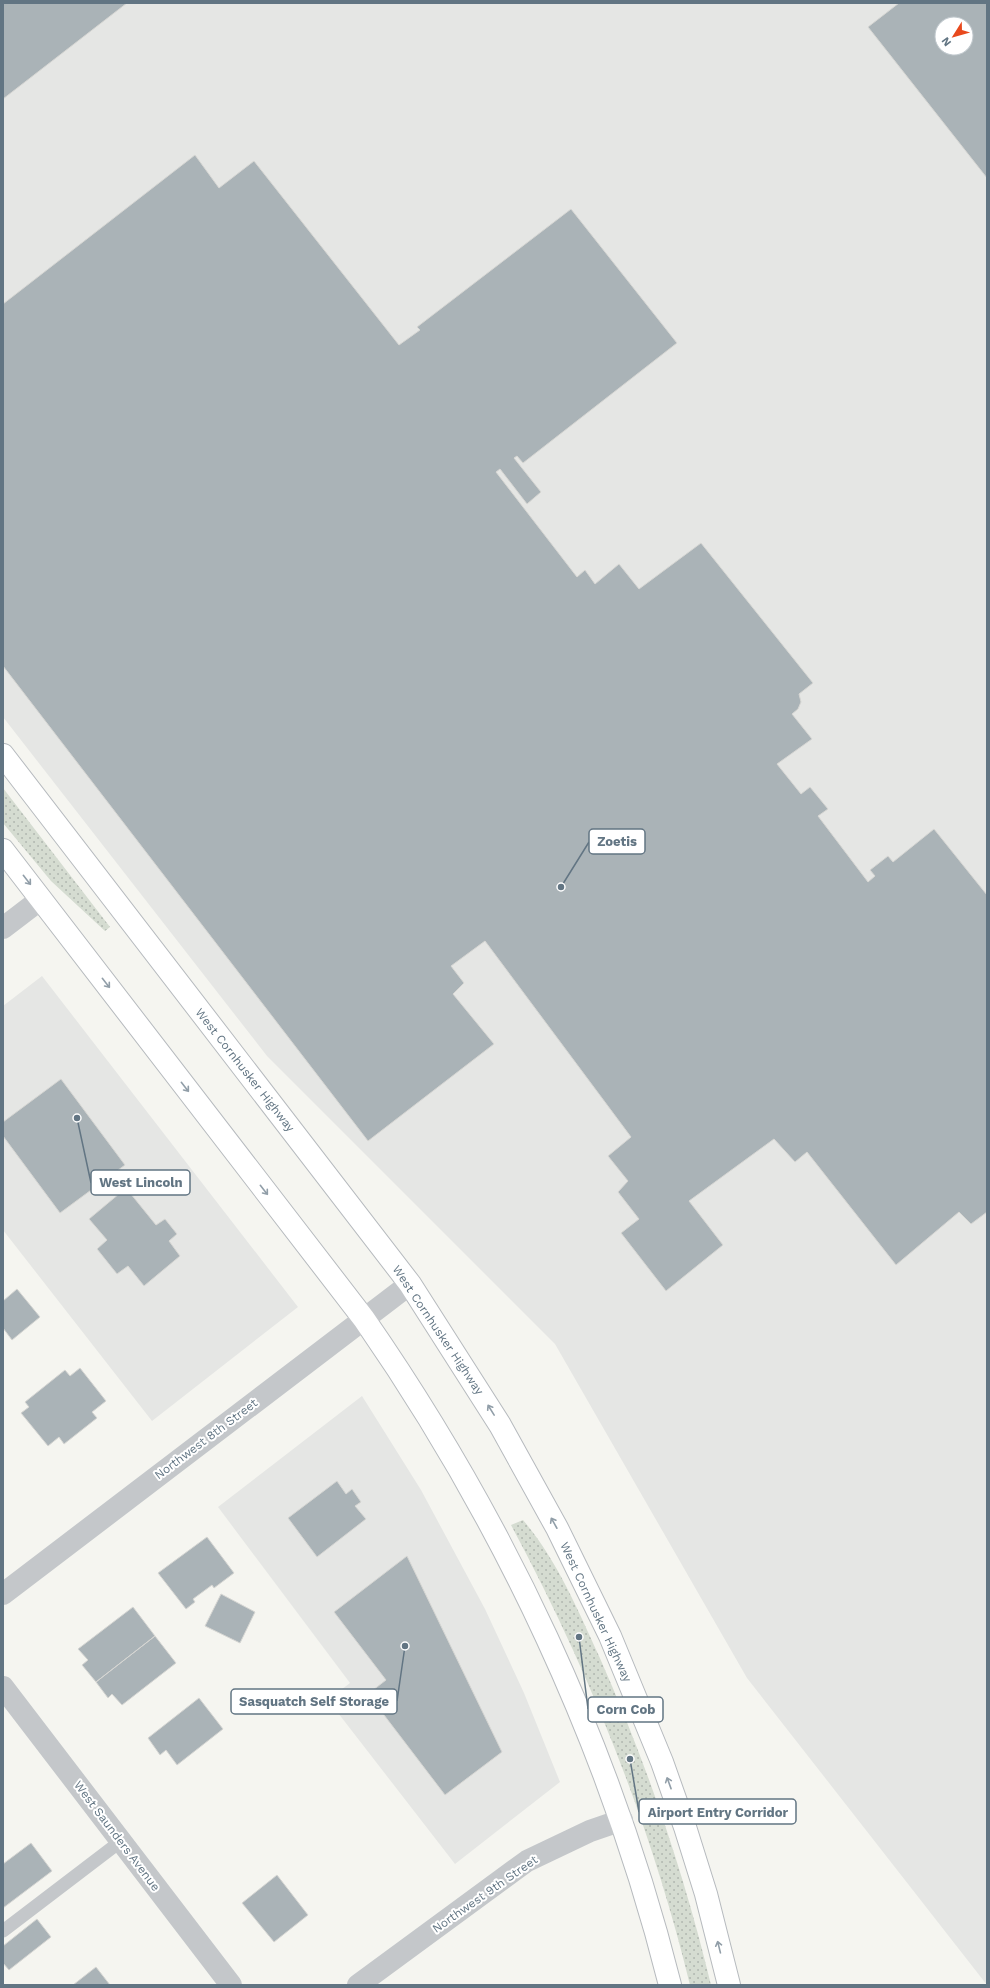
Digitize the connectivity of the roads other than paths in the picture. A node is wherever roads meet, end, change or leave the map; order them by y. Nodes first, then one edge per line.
1 (3, 755) edge
2 (3, 850) edge
3 (41, 899) junction
4 (3, 928) edge
5 (410, 1284) junction
6 (364, 1319) junction
7 (3, 1594) edge
8 (3, 1687) edge
9 (622, 1820) junction
10 (121, 1841) junction
11 (3, 1932) edge
12 (231, 1985) edge
13 (358, 1985) edge
14 (670, 1985) edge
15 (729, 1985) edge

1 - 5 main road, West Cornhusker Highway
2 -> 3 main road
3 - 4 street
3 -> 6 main road
5 - 6 street, Northwest 8th Street
15 -> 5 main road, West Cornhusker Highway
6 - 7 street, Northwest 8th Street
6 - 9 main road
8 - 10 street, West Saunders Avenue
9 - 13 street, Northwest 9th Street
9 - 14 main road
10 - 11 lane
10 - 12 street, West Saunders Avenue

